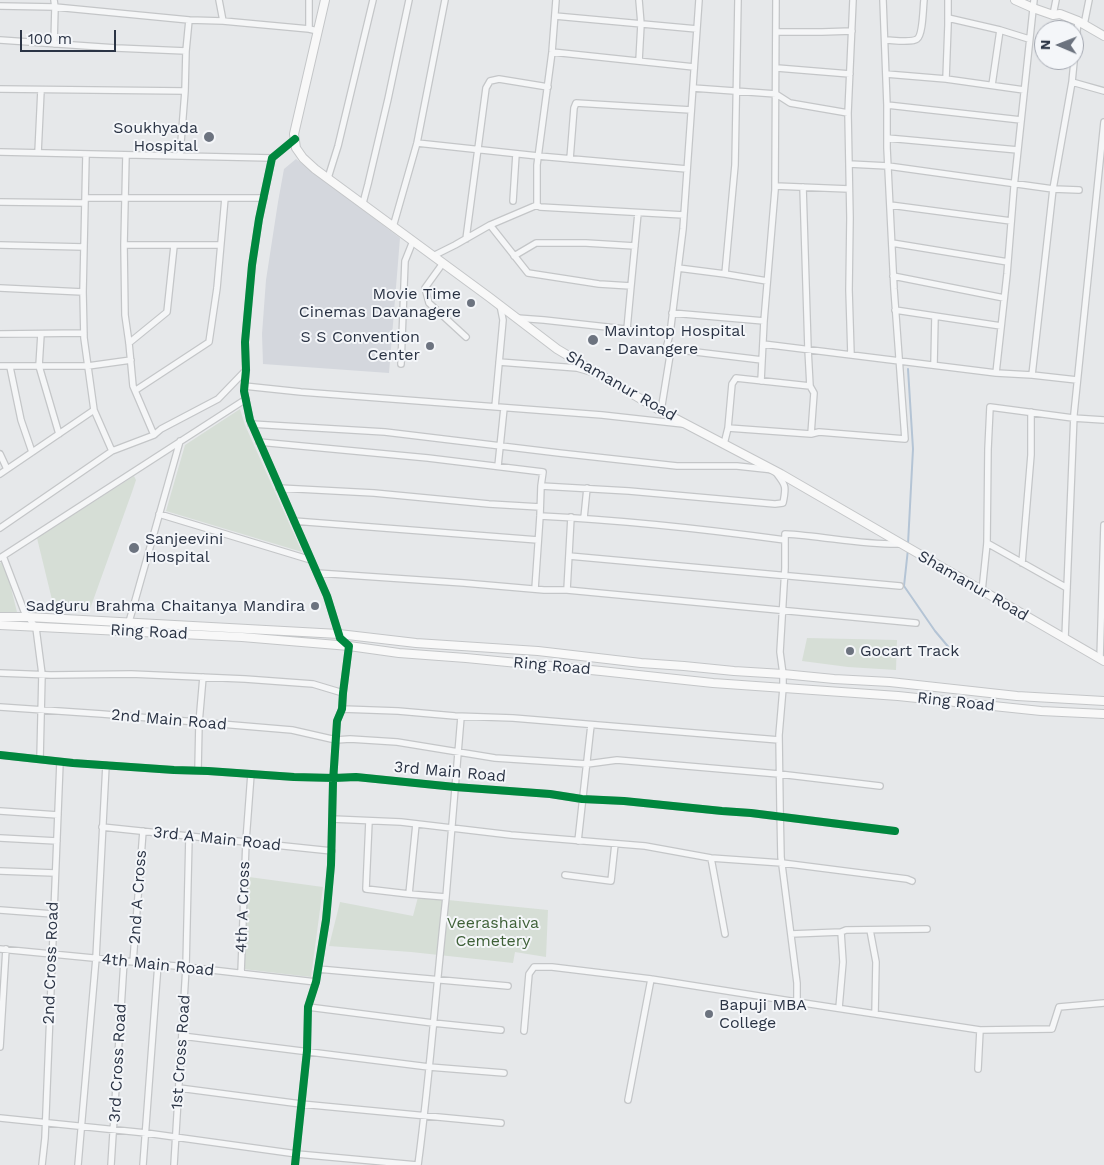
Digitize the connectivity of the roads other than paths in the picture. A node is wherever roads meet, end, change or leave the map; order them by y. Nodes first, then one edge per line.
1 (54, 0) edge
2 (219, 0) edge
3 (309, 0) edge
4 (325, 0) edge
5 (373, 0) edge
6 (409, 0) edge
7 (445, 0) edge
8 (556, 0) edge
9 (639, 0) edge
10 (699, 0) edge
11 (738, 0) edge
12 (776, 0) edge
13 (853, 0) edge
14 (884, 0) edge
15 (924, 0) edge
16 (948, 0) edge
17 (1015, 0) edge
18 (1056, 0) edge
19 (1089, 0) edge
20 (1033, 4) edge
21 (0, 6) edge
22 (55, 7) junction
23 (1053, 15) junction
24 (555, 16) junction
25 (948, 18) junction
26 (189, 20) junction
27 (1074, 20) edge
28 (1082, 20) edge
29 (224, 21) junction
30 (641, 24) junction
31 (1084, 25) edge
32 (309, 29) junction
33 (697, 29) junction
34 (1000, 30) junction
35 (318, 31) junction
36 (852, 31) junction
37 (776, 32) junction
38 (1104, 36) edge
39 (1029, 39) junction
40 (0, 40) edge
41 (885, 40) junction
42 (54, 44) junction
43 (186, 51) junction
44 (552, 52) junction
45 (639, 61) junction
46 (694, 67) junction
47 (776, 68) junction
48 (1074, 70) edge
49 (850, 74) junction
50 (886, 74) junction
51 (946, 80) junction
52 (1072, 82) junction
53 (992, 86) junction
54 (548, 87) junction
55 (693, 88) junction
56 (0, 89) edge
57 (42, 90) junction
58 (1024, 90) junction
59 (185, 91) junction
60 (736, 91) junction
61 (1104, 91) edge
62 (776, 94) junction
63 (887, 105) junction
64 (691, 110) junction
65 (848, 113) junction
66 (1021, 120) junction
67 (1104, 122) edge
68 (887, 138) junction
69 (295, 139) junction
70 (418, 143) junction
71 (478, 150) junction
72 (1018, 150) junction
73 (0, 152) edge
74 (38, 153) junction
75 (516, 154) junction
76 (86, 155) junction
77 (126, 155) junction
78 (180, 155) junction
79 (538, 156) junction
80 (272, 158) junction
81 (570, 159) junction
82 (849, 164) junction
83 (888, 166) junction
84 (687, 169) junction
85 (328, 178) junction
86 (1014, 183) junction
87 (775, 186) junction
88 (804, 187) junction
89 (849, 189) junction
90 (1053, 189) junction
91 (1079, 190) dead end
92 (126, 198) junction
93 (225, 198) junction
94 (264, 198) junction
95 (86, 201) junction
96 (513, 201) dead end
97 (0, 202) edge
98 (362, 203) junction
99 (537, 205) junction
100 (890, 205) junction
101 (638, 213) junction
102 (684, 216) junction
103 (1011, 221) junction
104 (490, 225) junction
105 (393, 227) junction
106 (466, 239) junction
107 (413, 241) junction
108 (892, 243) junction
109 (0, 245) edge
110 (124, 245) junction
111 (220, 245) junction
112 (174, 246) junction
113 (635, 246) junction
114 (84, 247) junction
115 (434, 256) junction
116 (514, 256) junction
117 (1008, 262) junction
118 (443, 263) junction
119 (678, 268) junction
120 (725, 274) junction
121 (893, 276) junction
122 (767, 280) junction
123 (631, 286) junction
124 (0, 288) edge
125 (83, 292) junction
126 (1004, 298) junction
127 (500, 305) junction
128 (895, 310) junction
129 (672, 313) junction
130 (935, 316) junction
131 (517, 318) junction
132 (764, 321) junction
133 (1001, 326) junction
134 (626, 329) junction
135 (84, 333) junction
136 (0, 334) edge
137 (41, 334) junction
138 (670, 334) junction
139 (466, 337) dead end
140 (129, 343) junction
141 (763, 344) junction
142 (671, 349) junction
143 (808, 350) junction
144 (851, 355) junction
145 (131, 360) junction
146 (762, 360) junction
147 (900, 361) junction
148 (499, 362) junction
149 (401, 364) dead end
150 (934, 365) junction
151 (0, 366) edge
152 (39, 366) junction
153 (88, 366) junction
154 (10, 367) junction
155 (246, 370) junction
156 (996, 373) junction
157 (602, 375) junction
158 (1032, 375) junction
159 (1077, 380) junction
160 (761, 381) junction
161 (244, 386) junction
162 (810, 386) junction
163 (136, 390) junction
164 (246, 399) junction
165 (495, 407) junction
166 (504, 408) junction
167 (94, 410) junction
168 (660, 411) junction
169 (1031, 412) junction
170 (1074, 418) junction
171 (1104, 420) edge
172 (251, 424) junction
173 (688, 425) junction
174 (728, 428) junction
175 (59, 434) junction
176 (811, 434) junction
177 (154, 435) junction
178 (180, 441) junction
179 (259, 442) junction
180 (724, 444) junction
181 (500, 446) junction
182 (112, 451) junction
183 (32, 452) junction
184 (0, 454) edge
185 (498, 466) junction
186 (7, 469) junction
187 (774, 470) junction
188 (0, 474) edge
189 (541, 486) junction
190 (279, 488) junction
191 (587, 488) junction
192 (540, 507) junction
193 (159, 514) junction
194 (540, 516) junction
195 (572, 517) junction
196 (584, 518) junction
197 (294, 521) junction
198 (1104, 526) edge
199 (0, 528) edge
200 (538, 540) junction
201 (785, 540) junction
202 (987, 544) junction
203 (905, 547) junction
204 (569, 556) junction
205 (2, 557) edge
206 (311, 560) junction
207 (1022, 563) junction
208 (317, 573) junction
209 (784, 576) junction
210 (900, 586) dead end
211 (1067, 588) junction
212 (535, 589) junction
213 (567, 590) junction
214 (982, 591) junction
215 (782, 610) junction
216 (0, 617) edge
217 (28, 617) junction
218 (129, 622) junction
219 (916, 623) dead end
220 (0, 625) edge
221 (36, 628) junction
222 (339, 634) junction
223 (1065, 638) junction
224 (349, 646) junction
225 (1102, 660) edge
226 (0, 673) edge
227 (42, 674) junction
228 (782, 674) junction
229 (203, 677) junction
230 (783, 688) junction
231 (343, 693) junction
232 (1104, 701) edge
233 (0, 707) edge
234 (342, 709) junction
235 (40, 710) junction
236 (1104, 714) edge
237 (461, 716) junction
238 (199, 723) junction
239 (591, 725) junction
240 (336, 740) junction
241 (779, 740) junction
242 (458, 753) junction
243 (0, 756) edge
244 (40, 760) junction
245 (60, 762) junction
246 (588, 764) junction
247 (106, 765) junction
248 (198, 770) junction
249 (251, 774) junction
250 (779, 774) junction
251 (334, 778) junction
252 (880, 786) dead end
253 (455, 787) junction
254 (582, 799) junction
255 (0, 811) edge
256 (58, 815) junction
257 (780, 817) junction
258 (332, 819) junction
259 (370, 821) junction
260 (416, 824) junction
261 (102, 827) junction
262 (451, 828) junction
263 (896, 830) dead end
264 (143, 832) junction
265 (190, 836) junction
266 (0, 838) edge
267 (57, 841) junction
268 (246, 841) junction
269 (578, 841) junction
270 (615, 844) junction
271 (332, 850) junction
272 (711, 858) junction
273 (782, 863) junction
274 (0, 871) edge
275 (55, 873) junction
276 (566, 875) dead end
277 (912, 881) dead end
278 (409, 894) junction
279 (446, 897) junction
280 (0, 910) edge
281 (53, 914) junction
282 (927, 929) dead end
283 (870, 930) junction
284 (841, 932) junction
285 (725, 934) dead end
286 (791, 934) junction
287 (3, 949) edge
288 (52, 954) junction
289 (96, 958) junction
290 (124, 961) junction
291 (133, 962) junction
292 (158, 964) junction
293 (186, 967) junction
294 (318, 969) junction
295 (241, 973) junction
296 (651, 979) junction
297 (437, 980) junction
298 (316, 982) junction
299 (508, 986) dead end
300 (797, 1002) junction
301 (1104, 1002) edge
302 (308, 1007) junction
303 (839, 1008) junction
304 (875, 1014) junction
305 (433, 1023) junction
306 (501, 1030) dead end
307 (980, 1030) junction
308 (524, 1031) dead end
309 (182, 1036) junction
310 (0, 1047) edge
311 (307, 1051) junction
312 (429, 1067) junction
313 (978, 1070) dead end
314 (504, 1073) dead end
315 (179, 1088) junction
316 (628, 1100) dead end
317 (301, 1104) junction
318 (425, 1115) junction
319 (0, 1118) edge
320 (46, 1122) junction
321 (500, 1123) dead end
322 (82, 1126) junction
323 (114, 1130) junction
324 (146, 1133) junction
325 (176, 1137) junction
326 (297, 1154) junction
327 (42, 1165) edge
328 (78, 1165) edge
329 (112, 1165) edge
330 (144, 1165) edge
331 (174, 1165) edge
332 (295, 1165) edge
333 (418, 1165) edge

1 - 22 street
2 - 29 street
3 - 32 street
4 - 35 main road
5 - 85 street
6 - 98 street
7 - 70 street
8 - 24 street
9 - 30 street
10 - 33 street
11 - 60 street
12 - 37 street
13 - 36 street
14 - 41 street
15 - 41 street
16 - 25 street
17 - 20 main road
18 - 23 street
19 - 28 street
20 - 23 main road
20 - 39 street
21 - 22 street
22 - 26 street
22 - 42 street
23 - 27 main road
24 - 30 street
24 - 44 street
25 - 34 street
25 - 51 street
26 - 29 street
26 - 43 street
29 - 32 street
30 - 33 street
30 - 45 street
31 - 38 main road
32 - 35 street
33 - 46 street
34 - 39 street
34 - 53 street
35 - 69 main road
36 - 37 street
36 - 49 street
37 - 47 street
39 - 58 street
40 - 42 street
41 - 50 street
42 - 43 street
43 - 59 street
44 - 45 street
44 - 54 street
45 - 46 street
46 - 55 street
47 - 49 street
47 - 62 street
48 - 52 street
49 - 65 street
50 - 51 street
50 - 63 street
51 - 53 street
52 - 61 street
52 - 90 street
53 - 58 street
54 - 71 street
54 - 79 street
55 - 60 street
55 - 64 street
56 - 57 street
57 - 59 street
57 - 74 street
58 - 66 street
59 - 78 street
60 - 62 street
60 - 120 street
62 - 65 street
62 - 87 street
63 - 66 street
63 - 68 street
64 - 81 street
64 - 84 street
65 - 82 street
66 - 72 street
67 - 159 street
68 - 72 street
68 - 83 street
69 - 80 street
69 - 85 main road, Shamanur Road
70 - 71 street
70 - 105 street
71 - 75 street
71 - 106 street
72 - 86 street
73 - 74 street
74 - 76 street
75 - 79 street
75 - 96 street
76 - 77 street
76 - 95 street
77 - 78 street
77 - 92 street
78 - 80 street
79 - 81 street
79 - 99 street
80 - 94 street
81 - 84 street
82 - 83 street
82 - 89 street
83 - 86 street
83 - 100 street
84 - 102 street
85 - 98 main road, Shamanur Road
86 - 90 street
86 - 103 street
87 - 88 street
87 - 122 street
88 - 89 street
88 - 143 street
89 - 144 street
90 - 91 street
90 - 158 street
92 - 93 street
92 - 95 street
92 - 110 street
93 - 94 street
93 - 111 street
94 - 155 street
95 - 97 street
95 - 114 street
98 - 105 main road, Shamanur Road
99 - 101 street
99 - 104 street
100 - 103 street
100 - 108 street
101 - 102 street
101 - 113 street
102 - 119 street
103 - 117 street
104 - 106 street
104 - 116 street
105 - 107 main road, Shamanur Road
106 - 115 street
107 - 115 main road, Shamanur Road
107 - 149 street
108 - 117 street
108 - 121 street
109 - 114 street
110 - 112 street
110 - 140 street
111 - 112 street
111 - 163 street
112 - 140 street
113 - 116 street
113 - 123 street
114 - 125 street
115 - 118 main road, Shamanur Road
116 - 123 street
117 - 126 street
118 - 127 main road, Shamanur Road
118 - 139 street
119 - 120 street
119 - 129 street
120 - 122 street
121 - 126 street
121 - 128 street
122 - 132 street
123 - 134 street
124 - 125 street
125 - 135 street
126 - 133 street
127 - 131 main road, Shamanur Road
127 - 148 street
128 - 130 street
128 - 147 street
129 - 132 street
129 - 138 street
130 - 133 street
130 - 150 street
131 - 134 street
131 - 157 main road, Shamanur Road
132 - 141 street
133 - 156 street
134 - 138 street
135 - 137 street
135 - 153 street
136 - 137 street
137 - 152 street
138 - 142 street
140 - 145 street
141 - 143 street
141 - 146 street
142 - 146 street
142 - 168 street
143 - 144 street
143 - 162 street
144 - 147 street
145 - 153 street
145 - 163 street
146 - 160 street
147 - 150 street
147 - 176 street
148 - 157 street
148 - 165 street
150 - 156 street
151 - 154 street
152 - 153 street
152 - 154 street
152 - 175 street
153 - 167 street
154 - 183 street
155 - 161 street
155 - 177 street
156 - 158 street
157 - 168 main road, Shamanur Road
158 - 159 street
159 - 170 street
160 - 162 street
160 - 174 street
161 - 164 street
161 - 165 street
162 - 176 street
163 - 177 street
164 - 172 street
164 - 178 street
165 - 166 street
166 - 173 street
166 - 181 street
167 - 175 street
167 - 182 street
168 - 173 main road, Shamanur Road
169 - 170 street
169 - 202 street
169 - 207 street
170 - 171 street
170 - 211 street
172 - 179 street
172 - 181 street
173 - 180 main road, Shamanur Road
174 - 176 street
174 - 180 street
175 - 183 street
177 - 182 street
178 - 193 street
178 - 205 street
179 - 185 street
179 - 190 street
180 - 187 main road, Shamanur Road
181 - 185 street
181 - 187 street
182 - 199 street
183 - 186 street
184 - 186 street
185 - 189 street
186 - 188 street
187 - 191 street
187 - 203 main road, Shamanur Road
189 - 191 street
189 - 192 street
190 - 192 street
190 - 197 street
191 - 196 street
192 - 194 street
193 - 206 street
193 - 218 street
194 - 195 street
194 - 200 street
195 - 196 street
195 - 204 street
196 - 201 street
197 - 200 street
197 - 206 street
198 - 225 street
200 - 212 street
201 - 203 street
201 - 209 street
202 - 207 street
202 - 214 street
203 - 214 main road, Shamanur Road
204 - 209 street
204 - 213 street
205 - 217 street
206 - 208 street
207 - 211 street
208 - 212 street
208 - 222 street
209 - 210 street
209 - 215 street
211 - 223 street
212 - 213 street
213 - 215 street
214 - 223 main road, Shamanur Road
215 - 219 street
215 - 228 street
216 - 217 main road, Ring Road
217 - 218 main road, Ring Road
217 - 221 street
218 - 222 main road, Ring Road
220 - 221 main road, Ring Road
221 - 224 main road, Ring Road
221 - 227 street
222 - 224 street
222 - 228 main road, Ring Road
223 - 225 main road, Shamanur Road
224 - 230 main road, Ring Road
224 - 231 street
226 - 227 street
227 - 229 street
227 - 235 street
228 - 230 street
228 - 232 main road, Ring Road
229 - 231 street
229 - 238 street
230 - 236 main road, Ring Road
230 - 241 street
231 - 234 street
233 - 235 street, 2nd Main Road
234 - 237 street
234 - 240 street
235 - 238 street, 2nd Main Road
235 - 244 street
237 - 239 street
237 - 242 street
238 - 240 street, 2nd Main Road
238 - 248 street
239 - 241 street
239 - 246 street
240 - 242 street, 2nd Main Road
240 - 251 street
241 - 250 street
242 - 246 street, 2nd Main Road
242 - 253 street
243 - 244 street, 3rd Main Road
244 - 245 street, 3rd Main Road
245 - 247 street, 3rd Main Road
245 - 256 street, 2nd Cross Road
246 - 250 street, 2nd Main Road
246 - 254 street
247 - 248 street, 3rd Main Road
247 - 261 street
248 - 249 street, 3rd Main Road
249 - 251 street, 3rd Main Road
249 - 268 street, 4th A Cross
250 - 252 street, 2nd Main Road
250 - 257 street
251 - 253 street, 3rd Main Road
251 - 258 street
253 - 254 street, 3rd Main Road
253 - 262 street
254 - 257 street, 3rd Main Road
254 - 269 street
255 - 256 street
256 - 267 street, 2nd Cross Road
257 - 263 street, 3rd Main Road
257 - 273 street
258 - 259 street
258 - 271 street
259 - 260 street
259 - 278 street
260 - 262 street
260 - 278 street
261 - 264 street, 3rd A Main Road
261 - 289 street
262 - 269 street
262 - 279 street
264 - 265 street, 3rd A Main Road
264 - 291 street, 2nd A Cross
265 - 268 street, 3rd A Main Road
265 - 293 street, 1st Cross Road
266 - 267 street
267 - 275 street, 2nd Cross Road
268 - 271 street, 3rd A Main Road
268 - 295 street, 4th A Cross
269 - 270 street
270 - 272 street
270 - 276 street
271 - 294 street
272 - 273 street
272 - 285 street
273 - 277 street
273 - 286 street
274 - 275 street
275 - 281 street, 2nd Cross Road
278 - 279 street
279 - 297 street
280 - 281 street
281 - 288 street, 2nd Cross Road
282 - 283 street
283 - 284 street
283 - 304 street
284 - 286 street
284 - 303 street
286 - 300 street
287 - 288 street, 4th Main Road
287 - 310 street
288 - 289 street, 4th Main Road
288 - 320 street, 2nd Cross Road
289 - 290 street, 4th Main Road
289 - 322 street
290 - 291 street, 4th Main Road
290 - 323 street, 3rd Cross Road
291 - 292 street, 4th Main Road
292 - 293 street, 4th Main Road
292 - 324 street
293 - 295 street, 4th Main Road
293 - 309 street, 1st Cross Road
294 - 297 street
294 - 298 street
295 - 298 street, 4th Main Road
296 - 300 street
296 - 308 street
296 - 316 street
297 - 299 street
297 - 305 street
298 - 302 street
300 - 303 street
301 - 307 street
302 - 305 street
302 - 311 street
303 - 304 street
304 - 307 street
305 - 306 street
305 - 312 street
307 - 313 street
309 - 311 street
309 - 315 street, 1st Cross Road
311 - 312 street
311 - 317 street
312 - 314 street
312 - 318 street
315 - 317 street
315 - 325 street, 1st Cross Road
317 - 318 street
317 - 326 street
318 - 321 street
318 - 333 street
319 - 320 street
320 - 322 street
320 - 327 street, 2nd Cross Road
322 - 323 street
322 - 328 street
323 - 324 street
323 - 329 street, 3rd Cross Road
324 - 325 street
324 - 330 street
325 - 326 street
325 - 331 street, 1st Cross Road
326 - 332 street
326 - 333 street

